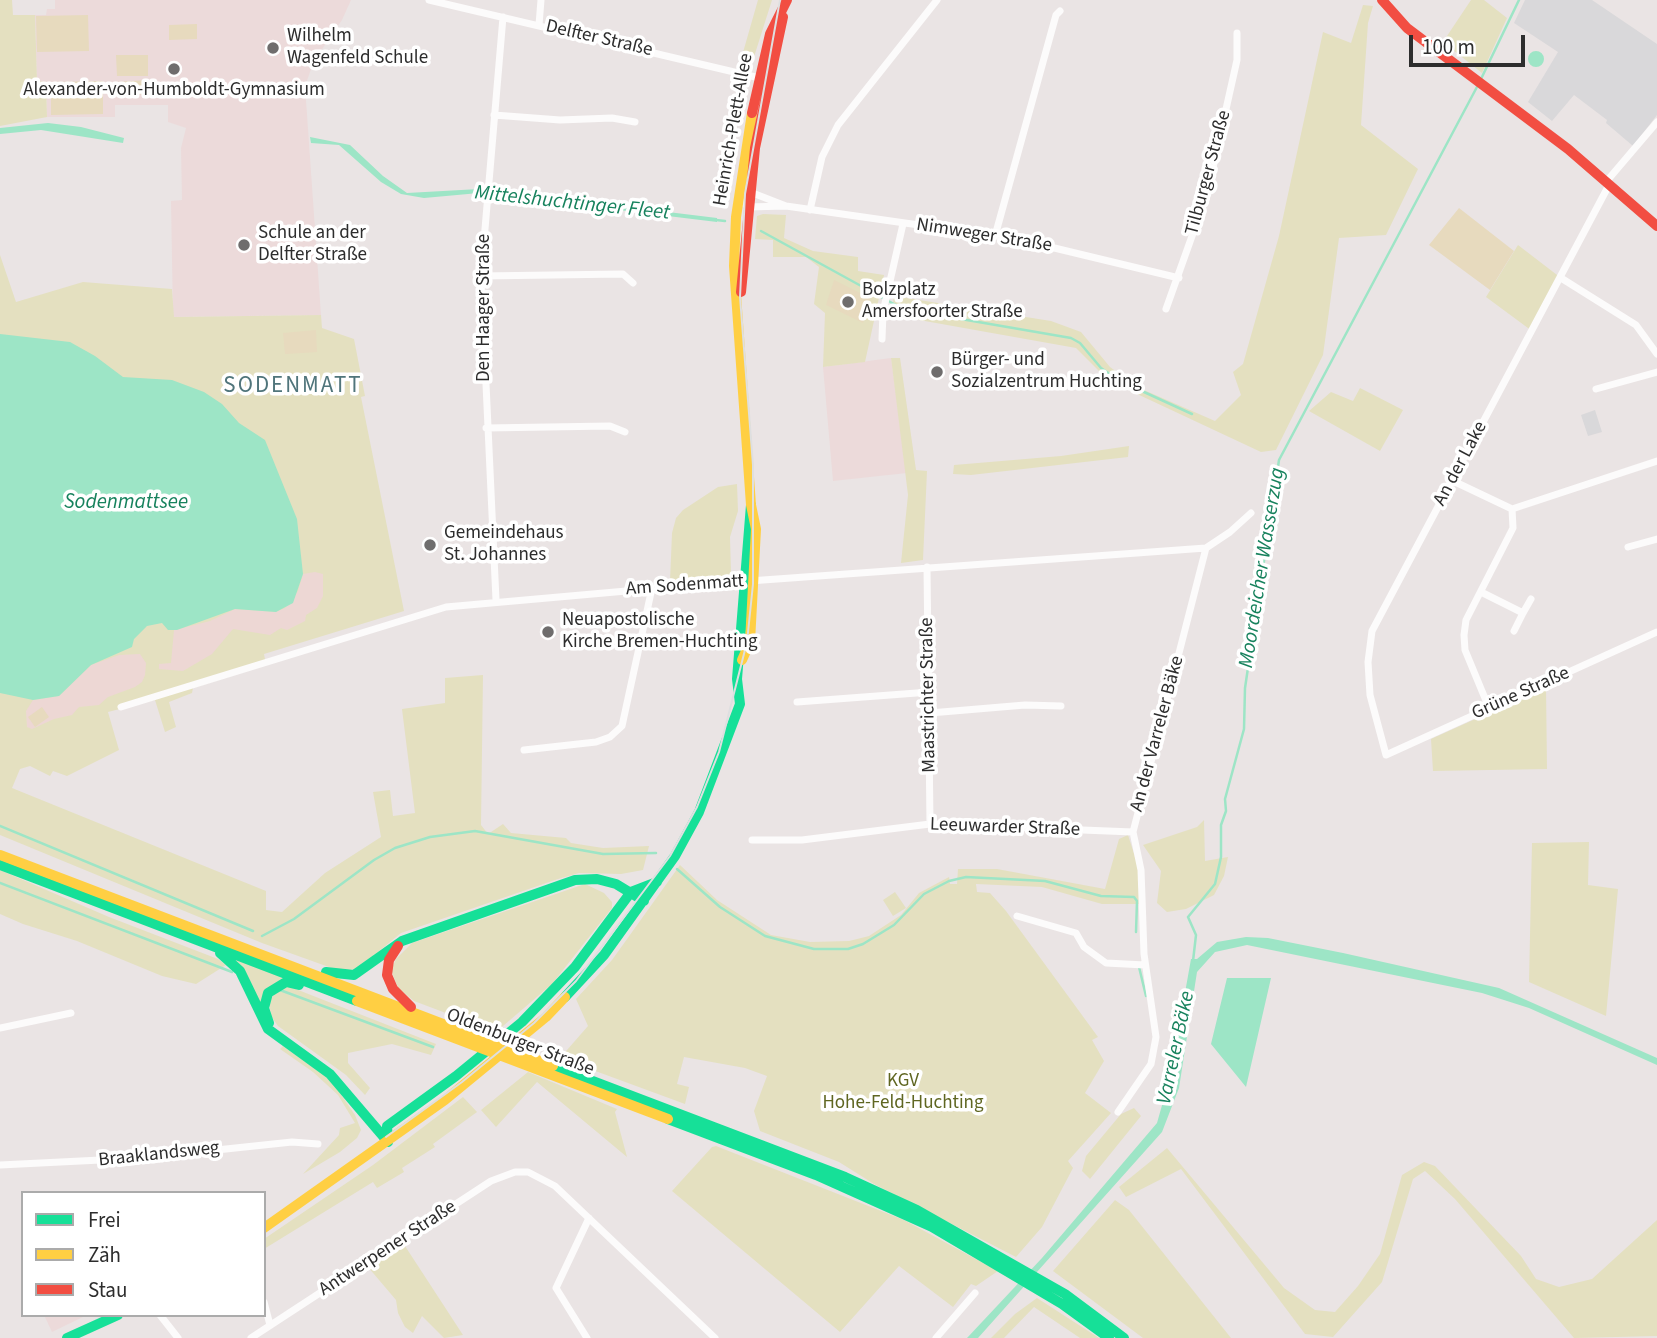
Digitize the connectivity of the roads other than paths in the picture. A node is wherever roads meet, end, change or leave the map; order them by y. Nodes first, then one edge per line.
1 (429, 0) edge
2 (541, 0) edge
3 (937, 0) edge
4 (1382, 0) edge
5 (786, 3) edge
6 (1060, 11) dead end
7 (503, 17) junction
8 (539, 25) junction
9 (1237, 33) dead end
10 (764, 79) junction
11 (494, 115) junction
12 (635, 122) dead end
13 (1657, 122) edge
14 (1608, 183) junction
15 (750, 192) junction
16 (738, 197) junction
17 (786, 206) junction
18 (748, 207) junction
19 (810, 209) junction
20 (903, 224) junction
21 (1657, 226) edge
22 (995, 236) junction
23 (481, 276) junction
24 (1179, 278) junction
25 (1561, 278) junction
26 (633, 283) dead end
27 (738, 306) junction
28 (1166, 309) dead end
29 (882, 339) dead end
30 (1657, 354) edge
31 (1657, 372) edge
32 (1596, 389) dead end
33 (486, 428) junction
34 (625, 432) dead end
35 (1657, 461) edge
36 (1451, 480) junction
37 (1511, 509) junction
38 (1251, 513) dead end
39 (1657, 539) edge
40 (1628, 547) dead end
41 (1206, 548) junction
42 (928, 567) junction
43 (750, 581) junction
44 (652, 588) junction
45 (1480, 592) junction
46 (1531, 599) dead end
47 (496, 600) junction
48 (1523, 613) junction
49 (1514, 631) dead end
50 (1657, 632) edge
51 (930, 692) junction
52 (797, 702) dead end
53 (1061, 706) dead end
54 (121, 707) dead end
55 (1489, 708) junction
56 (930, 713) junction
57 (524, 750) dead end
58 (1386, 755) joint
59 (930, 824) junction
60 (1133, 832) junction
61 (752, 840) dead end
62 (0, 855) edge
63 (0, 865) edge
64 (657, 882) junction
65 (631, 892) junction
66 (644, 901) junction
67 (1017, 916) dead end
68 (402, 940) junction
69 (212, 945) junction
70 (292, 965) junction
71 (1145, 965) junction
72 (337, 993) junction
73 (414, 1012) junction
74 (71, 1013) dead end
75 (0, 1028) edge
76 (273, 1033) junction
77 (1118, 1112) dead end
78 (388, 1142) junction
79 (318, 1144) dead end
80 (0, 1165) edge
81 (589, 1218) junction
82 (266, 1227) edge
83 (1008, 1264) junction
84 (1044, 1287) junction
85 (975, 1293) dead end
86 (266, 1310) edge
87 (115, 1317) edge
88 (162, 1317) edge
89 (108, 1321) junction
90 (270, 1325) junction
91 (67, 1338) edge
92 (82, 1338) edge
93 (178, 1338) edge
94 (251, 1338) edge
95 (587, 1338) edge
96 (715, 1338) edge
97 (936, 1338) edge
98 (1109, 1338) edge
99 (1124, 1338) edge

1 - 7 street, Delfter Straße
2 - 8 street
3 - 19 street
4 - 14 main road
5 - 10 main road, Heinrich-Plett-Allee
6 - 22 street
7 - 8 street, Delfter Straße
7 - 11 street, Den Haager Straße
8 - 10 street, Delfter Straße
9 - 24 street, Tilburger Straße
10 - 15 main road, Heinrich-Plett-Allee
10 - 16 main road, Heinrich-Plett-Allee
11 - 12 street
11 - 23 street, Den Haager Straße
13 - 14 street, An der Lake
14 - 21 main road
14 - 25 street, An der Lake
15 - 16 street
15 - 17 street, Nimweger Straße
15 - 18 main road, Heinrich-Plett-Allee
16 - 18 street
16 - 27 main road, Heinrich-Plett-Allee
17 - 18 street, Nimweger Straße
17 - 19 street, Nimweger Straße
18 - 27 main road, Heinrich-Plett-Allee
19 - 20 street, Nimweger Straße
20 - 22 street, Nimweger Straße
20 - 29 street
22 - 24 street, Nimweger Straße
23 - 26 street
23 - 33 street, Den Haager Straße
24 - 28 street, Tilburger Straße
25 - 30 street
25 - 36 street, An der Lake
27 - 43 main road, Heinrich-Plett-Allee
31 - 32 street
33 - 34 street
33 - 47 street, Den Haager Straße
35 - 37 street
36 - 37 street
36 - 58 street, An der Lake
37 - 45 street
38 - 41 street
39 - 40 street
41 - 42 street, Am Sodenmatt
41 - 60 street, An der Varreler Bäke
42 - 43 street, Am Sodenmatt
42 - 51 street, Maastrichter Straße
43 - 44 street, Am Sodenmatt
43 - 64 main road, Heinrich-Plett-Allee
44 - 47 street, Am Sodenmatt
44 - 57 street
45 - 48 street
45 - 55 street
46 - 48 street
47 - 54 street, Am Sodenmatt
48 - 49 street
50 - 55 street, Grüne Straße
51 - 52 street
51 - 56 street, Maastrichter Straße
53 - 56 street
55 - 58 street, Grüne Straße
56 - 59 street, Maastrichter Straße
59 - 60 street, Leeuwarder Straße
59 - 61 street, Leeuwarder Straße
60 - 71 street, An der Varreler Bäke
62 - 70 main road, Oldenburger Straße
63 - 69 main road, Oldenburger Straße
64 - 65 main road
64 - 66 main road, Heinrich-Plett-Allee
65 - 66 main road
65 - 68 main road
65 - 78 main road, Heinrich-Plett-Allee
66 - 78 main road, Heinrich-Plett-Allee
67 - 71 street
68 - 70 main road
68 - 73 main road
69 - 72 main road, Oldenburger Straße
69 - 76 main road
70 - 73 main road, Oldenburger Straße
71 - 77 street, An der Varreler Bäke
72 - 76 main road
72 - 83 main road, Oldenburger Straße
73 - 83 main road, Oldenburger Straße
74 - 75 street
76 - 78 main road
78 - 82 main road, Heinrich-Plett-Allee
79 - 80 street, Braaklandsweg
81 - 90 street, Antwerpener Straße
81 - 95 street
81 - 96 street
83 - 84 main road, Oldenburger Straße
84 - 98 main road
84 - 99 main road
85 - 97 street
86 - 90 street
87 - 89 main road
88 - 93 street
89 - 91 main road
89 - 92 main road
90 - 94 street, Antwerpener Straße

